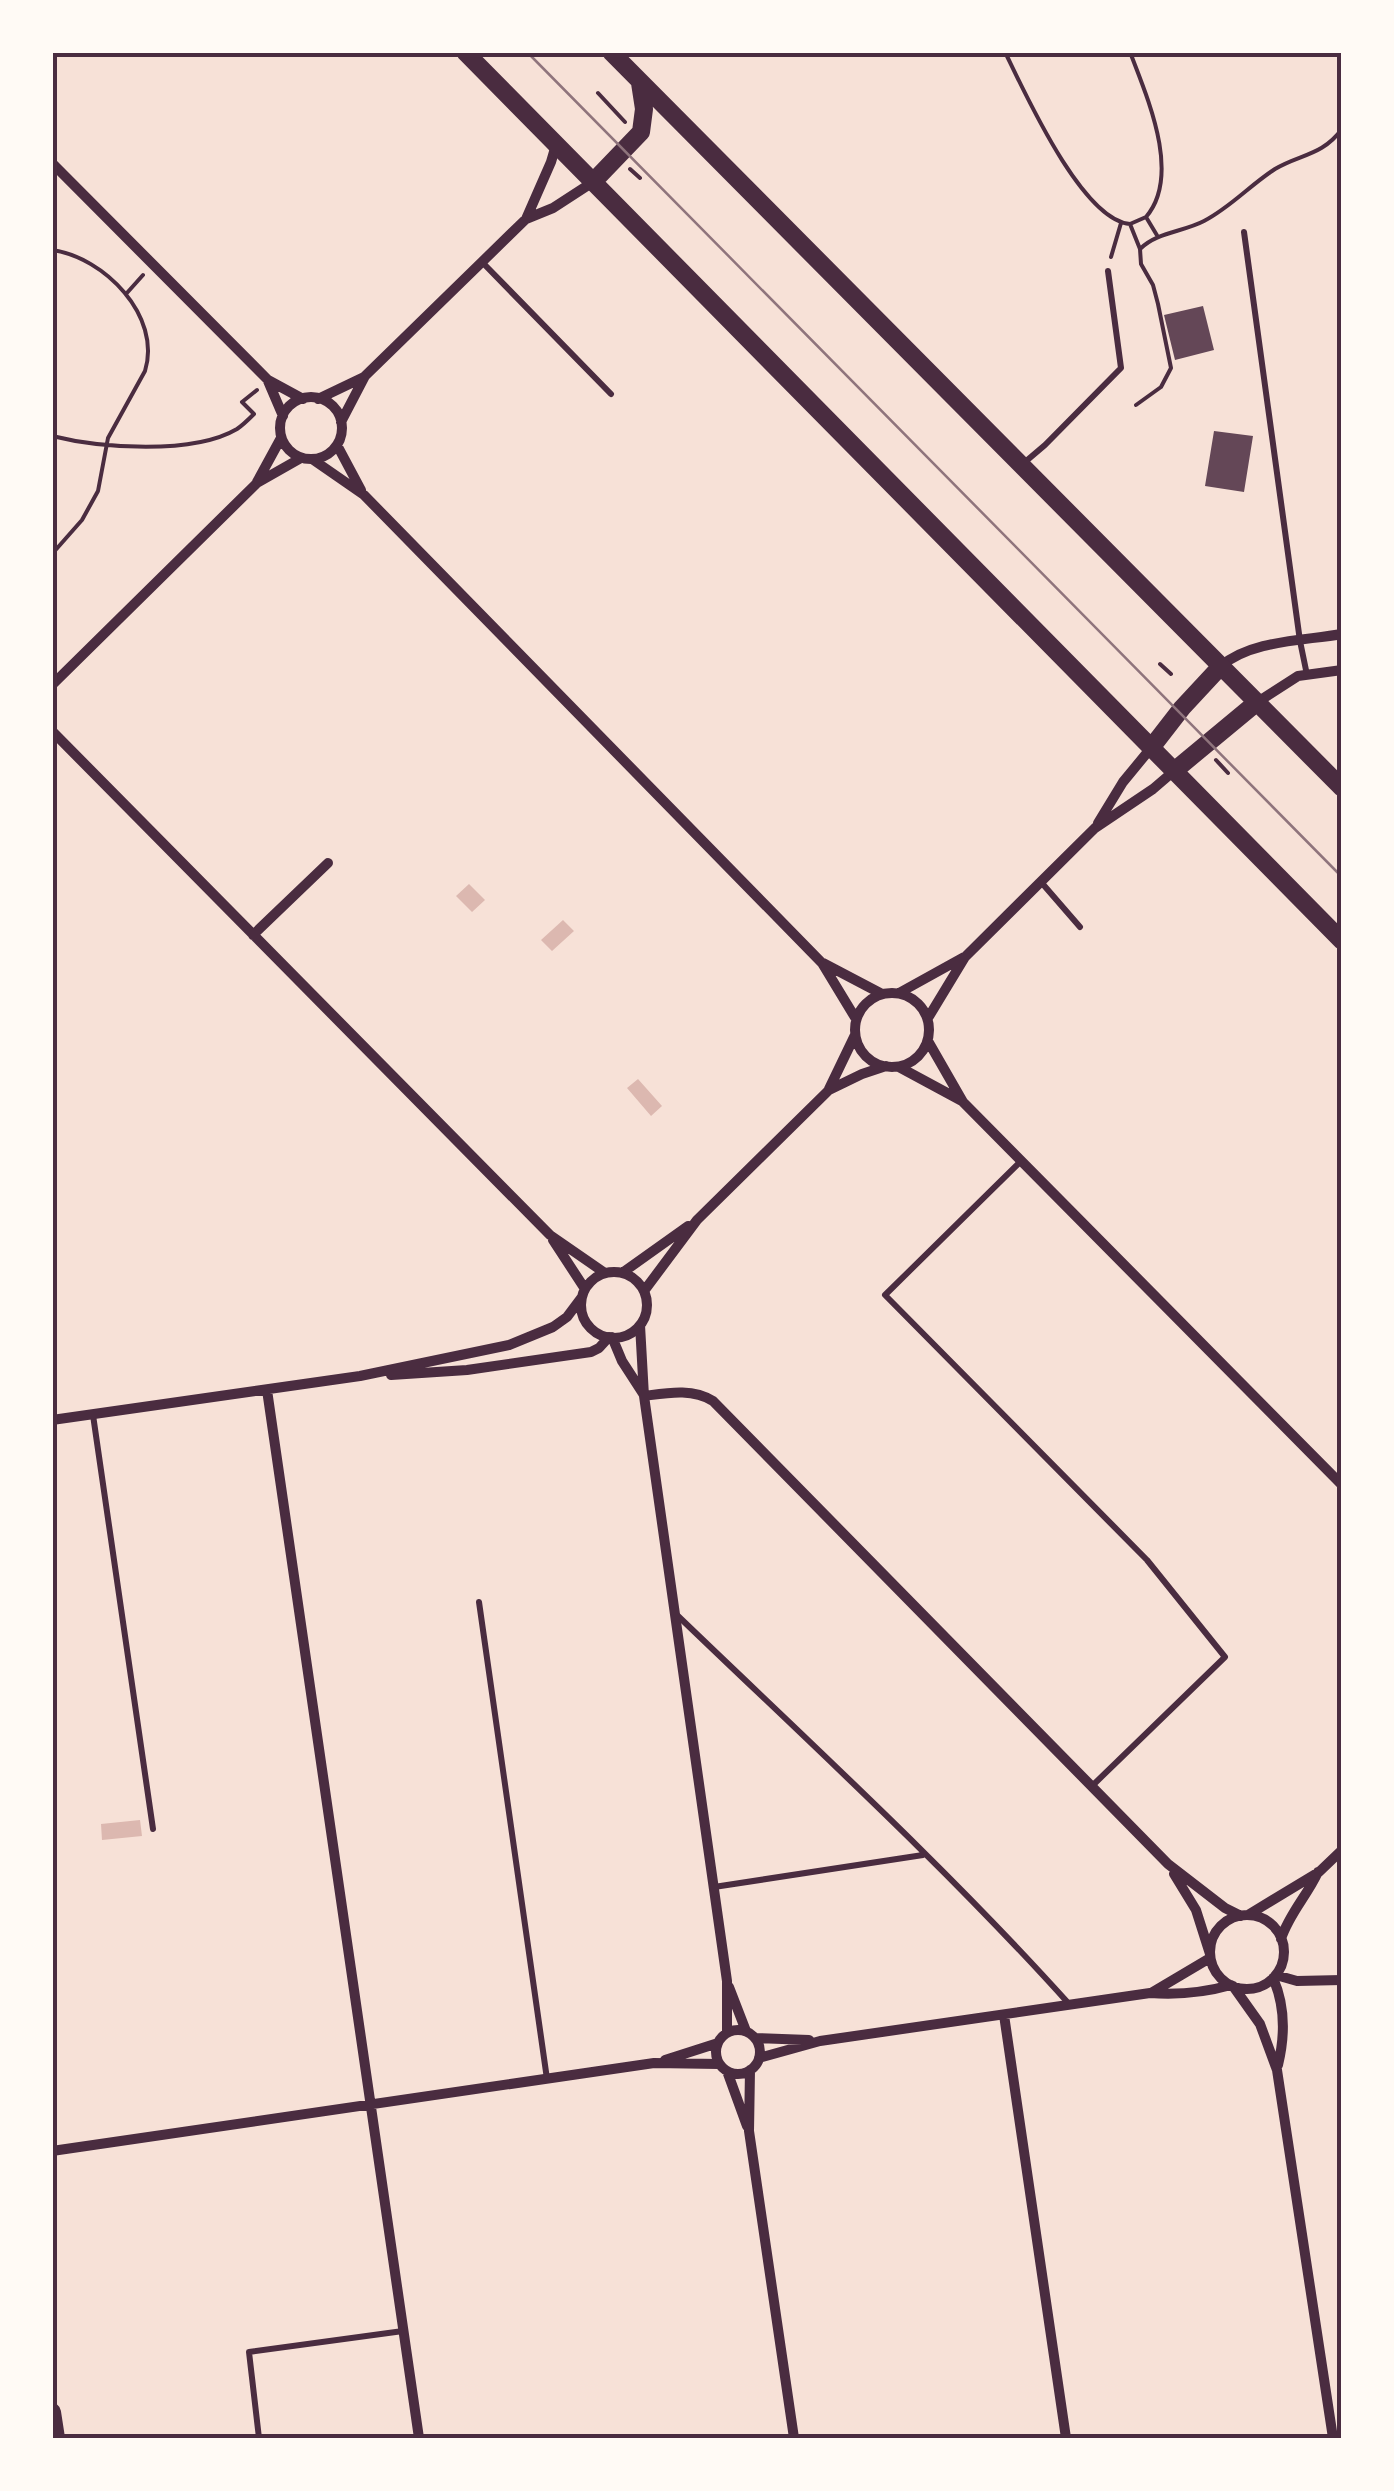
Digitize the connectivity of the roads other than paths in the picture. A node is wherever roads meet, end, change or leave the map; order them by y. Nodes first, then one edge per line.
1 (465, 52) edge
2 (610, 52) edge
3 (640, 83) junction
4 (556, 145) junction
5 (52, 163) edge
6 (593, 182) junction
7 (526, 219) junction
8 (1244, 232) dead end
9 (482, 262) junction
10 (1108, 271) road end
11 (365, 376) junction
12 (268, 380) junction
13 (611, 394) dead end
14 (318, 398) junction
15 (303, 399) junction
16 (282, 416) junction
17 (341, 422) junction
18 (282, 438) junction
19 (337, 445) junction
20 (306, 458) junction
21 (1020, 466) junction
22 (256, 483) junction
23 (364, 495) junction
24 (1342, 634) edge
25 (1300, 641) junction
26 (1220, 666) junction
27 (1342, 670) edge
28 (1307, 675) junction
29 (52, 685) edge
30 (1256, 703) junction
31 (52, 731) edge
32 (1151, 748) junction
33 (1174, 770) junction
34 (1342, 788) edge
35 (1095, 828) junction
36 (328, 863) dead end
37 (1041, 882) junction
38 (1080, 926) dead end
39 (254, 935) junction
40 (1342, 941) edge
41 (965, 957) junction
42 (822, 963) junction
43 (899, 993) junction
44 (882, 994) junction
45 (928, 1018) junction
46 (856, 1019) junction
47 (855, 1036) junction
48 (928, 1041) junction
49 (892, 1066) junction
50 (829, 1090) junction
51 (963, 1102) junction
52 (1021, 1162) junction
53 (697, 1220) junction
54 (550, 1235) junction
55 (605, 1273) junction
56 (622, 1273) junction
57 (644, 1292) junction
58 (584, 1293) junction
59 (640, 1324) junction
60 (611, 1337) junction
61 (360, 1376) junction
62 (267, 1390) junction
63 (644, 1396) junction
64 (93, 1415) junction
65 (52, 1420) edge
66 (1342, 1485) edge
67 (479, 1602) dead end
68 (673, 1611) junction
69 (1092, 1786) junction
70 (154, 1829) dead end
71 (1342, 1850) edge
72 (924, 1854) junction
73 (1168, 1864) junction
74 (1319, 1872) junction
75 (714, 1887) junction
76 (1244, 1916) junction
77 (1281, 1939) junction
78 (1210, 1956) junction
79 (1274, 1976) junction
80 (1342, 1980) edge
81 (727, 1981) junction
82 (1232, 1986) junction
83 (1150, 1994) junction
84 (1070, 2005) junction
85 (1004, 2015) junction
86 (727, 2032) junction
87 (751, 2034) junction
88 (820, 2041) junction
89 (718, 2042) junction
90 (760, 2058) junction
91 (654, 2064) junction
92 (723, 2068) junction
93 (750, 2070) junction
94 (1277, 2070) junction
95 (547, 2079) junction
96 (370, 2105) junction
97 (749, 2131) junction
98 (52, 2151) edge
99 (404, 2331) junction
100 (52, 2412) edge
101 (56, 2438) edge
102 (259, 2438) edge
103 (419, 2438) edge
104 (794, 2438) edge
105 (1066, 2438) edge
106 (1332, 2438) edge

1 - 4 main road
2 - 3 main road
3 - 6 main road
3 - 21 main road
4 - 6 main road
4 - 7 street
5 - 12 street
6 - 7 street
6 - 32 main road
7 - 9 street
8 - 25 lane
9 - 11 street
9 - 13 lane
10 - 21 lane
11 - 14 street
11 - 17 street
12 - 15 street
12 - 16 street
14 - 15 street
14 - 17 street
15 - 16 street
16 - 18 street
17 - 19 street
18 - 20 street
18 - 22 street
19 - 20 street
19 - 23 street
20 - 22 street
20 - 23 street
21 - 26 main road
22 - 29 street
23 - 42 street
24 - 25 street
25 - 26 street
25 - 28 lane
26 - 30 main road
26 - 32 main road
27 - 28 street
28 - 30 street
30 - 33 main road
30 - 34 main road
31 - 39 street
32 - 33 main road
32 - 35 street
33 - 35 street
33 - 40 main road
35 - 37 street
36 - 39 street
37 - 38 lane
37 - 41 street
39 - 54 street
41 - 43 street
41 - 45 street
42 - 44 street
42 - 46 street
43 - 44 street
43 - 45 street
44 - 46 street
45 - 48 street
46 - 47 street
47 - 49 street
47 - 50 street
48 - 49 street
48 - 51 street
49 - 50 street
49 - 51 street
50 - 53 street
51 - 52 street
52 - 66 street
52 - 69 lane
53 - 56 street
53 - 57 street
54 - 55 street
54 - 58 street
55 - 56 street
55 - 58 street
56 - 57 street
57 - 59 street
58 - 60 street
58 - 61 street
59 - 60 street
59 - 63 street
60 - 61 street
60 - 63 street
61 - 62 street
62 - 64 street
62 - 96 street
63 - 68 street
63 - 69 street
64 - 65 street
64 - 70 lane
67 - 95 lane
68 - 72 lane
68 - 75 street
69 - 73 street
71 - 74 street
72 - 75 lane
72 - 84 lane
73 - 76 street
73 - 78 street
74 - 76 street
74 - 77 street
75 - 81 street
76 - 77 street
76 - 78 street
77 - 79 street
78 - 82 street
78 - 83 street
79 - 80 street
79 - 82 street
79 - 94 street
81 - 86 street
81 - 87 street
82 - 83 street
82 - 94 street
83 - 84 street
84 - 85 street
85 - 88 street
85 - 105 street
86 - 87 street
86 - 89 street
87 - 88 street
87 - 90 street
88 - 90 street
89 - 91 street
89 - 92 street
90 - 93 street
91 - 92 street
91 - 95 street
92 - 93 street
92 - 97 street
93 - 97 street
94 - 106 street
95 - 96 street
96 - 98 street
96 - 99 street
97 - 104 street
99 - 102 lane
99 - 103 street
100 - 101 main road

